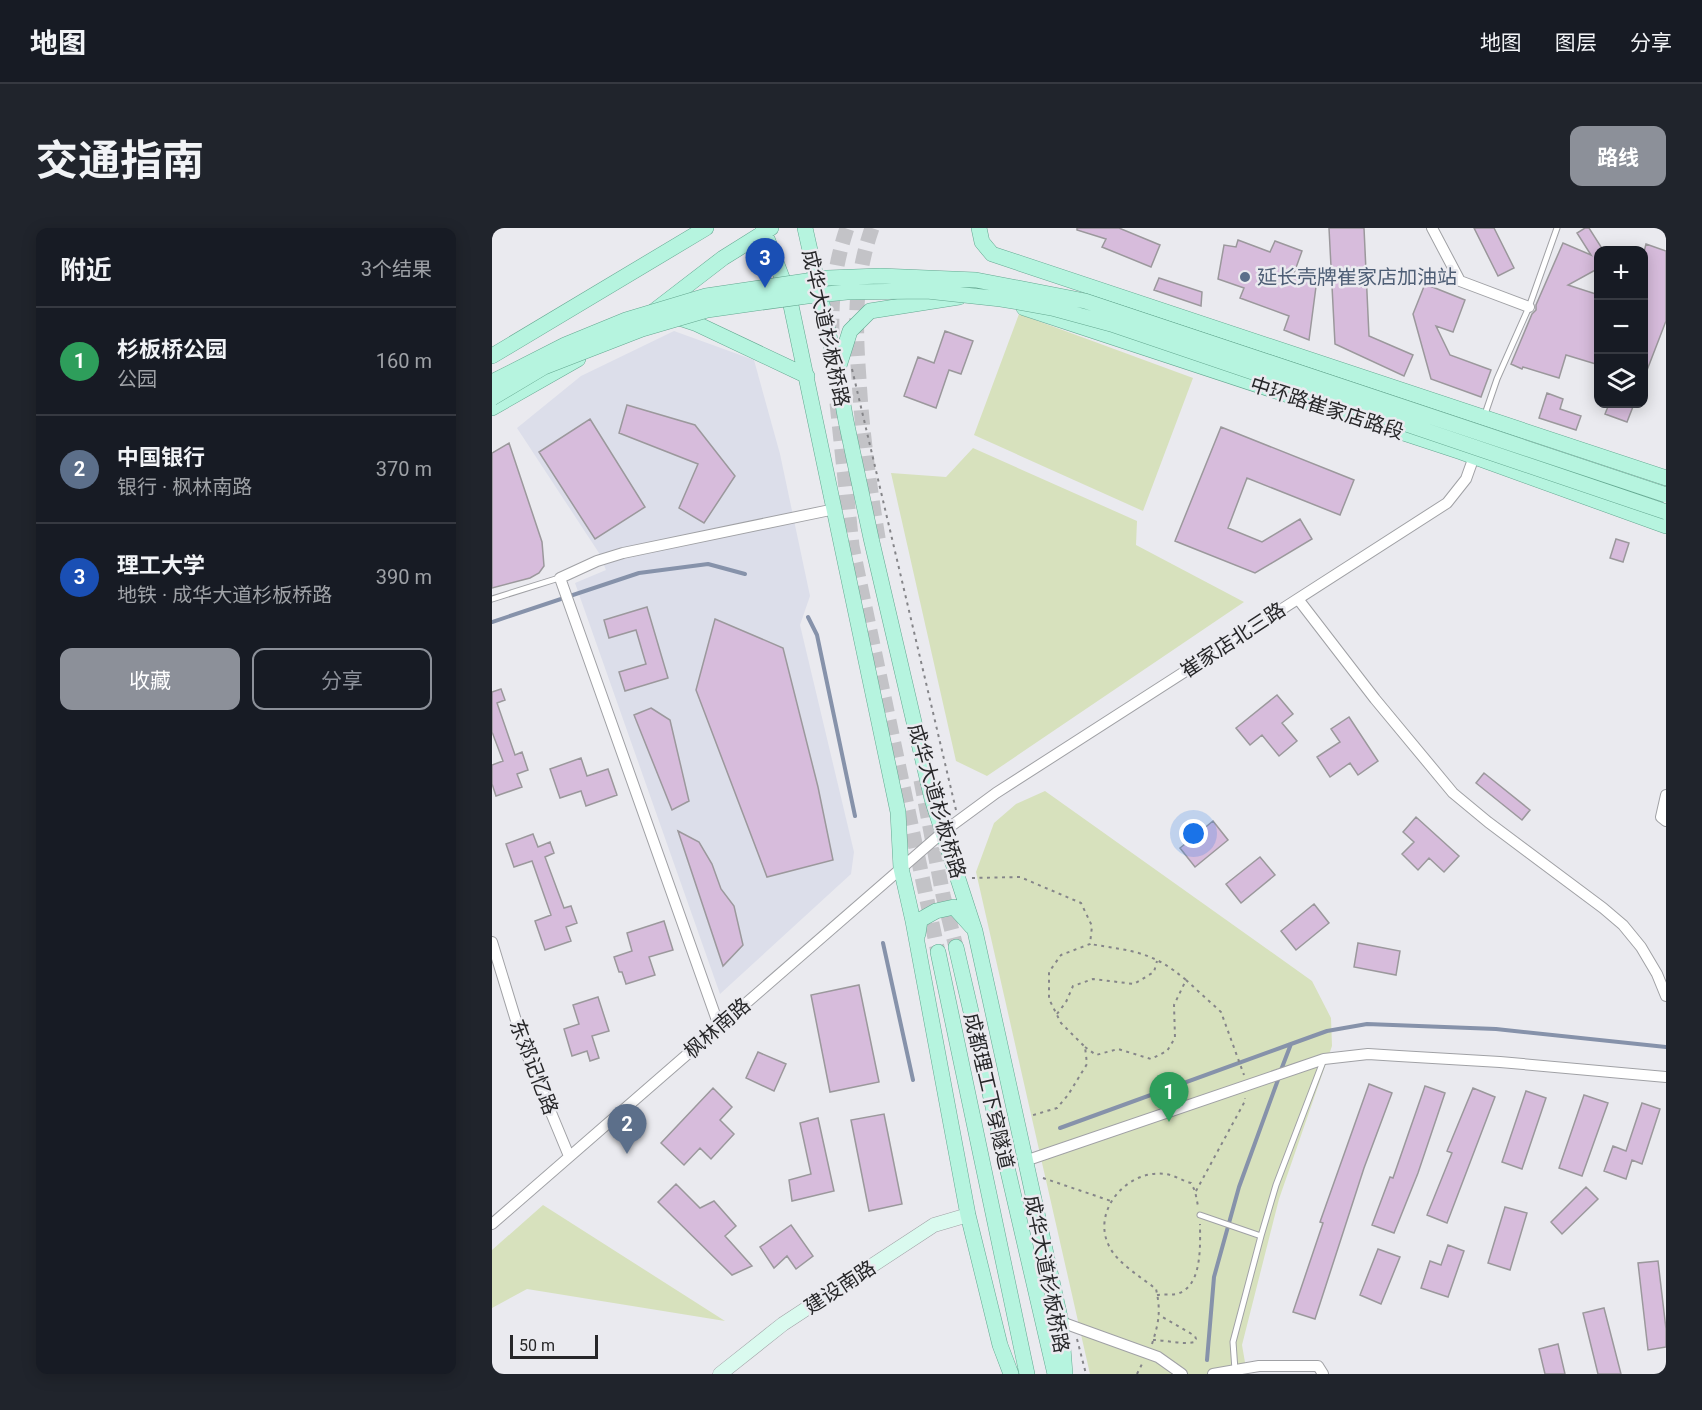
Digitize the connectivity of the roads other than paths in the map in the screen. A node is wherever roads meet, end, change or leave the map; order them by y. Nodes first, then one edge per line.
1 (706, 228) edge
2 (805, 228) edge
3 (980, 228) edge
4 (1432, 228) edge
5 (1557, 228) edge
6 (766, 229) edge
7 (1529, 307) junction
8 (638, 323) junction
9 (492, 356) edge
10 (837, 371) junction
11 (807, 376) junction
12 (492, 382) edge
13 (492, 398) edge
14 (492, 408) edge
15 (1484, 418) junction
16 (1474, 457) junction
17 (1666, 478) edge
18 (1666, 495) edge
19 (835, 509) junction
20 (1666, 513) edge
21 (1666, 526) edge
22 (560, 578) junction
23 (492, 599) edge
24 (1298, 599) junction
25 (1666, 795) edge
26 (1666, 820) edge
27 (942, 832) junction
28 (901, 868) junction
29 (975, 931) junction
30 (492, 942) edge
31 (918, 946) junction
32 (956, 947) tunnel mouth
33 (938, 952) tunnel mouth
34 (1666, 996) edge
35 (719, 1026) junction
36 (1324, 1059) junction
37 (1666, 1077) edge
38 (569, 1156) junction
39 (1025, 1161) junction
40 (968, 1215) junction
41 (1200, 1215) road end
42 (492, 1224) edge
43 (1261, 1236) junction
44 (1061, 1323) junction
45 (737, 1368) edge
46 (1236, 1370) junction
47 (720, 1374) edge
48 (1011, 1374) edge
49 (1027, 1374) edge
50 (1055, 1374) edge
51 (1065, 1374) edge
52 (1182, 1374) edge
53 (1213, 1374) edge
54 (1323, 1374) edge

1 - 9 main road
2 - 10 main road, 成华大道杉板桥路
3 - 15 main road, 中环路崔家店路段
4 - 7 street
5 - 7 lane
6 - 8 main road
6 - 11 main road, 成华大道杉板桥路
7 - 15 lane
8 - 11 main road
8 - 14 main road
10 - 16 main road, 中环路崔家店路段
10 - 27 main road, 成华大道杉板桥路
11 - 19 main road, 成华大道杉板桥路
12 - 18 main road, bridge
13 - 20 main road, bridge
15 - 16 street, 崔家店北三路
15 - 17 main road, 中环路崔家店路段
16 - 21 main road, 中环路崔家店路段
16 - 24 street, 崔家店北三路
19 - 22 street
19 - 28 main road, 成华大道杉板桥路
22 - 23 lane
22 - 35 street
24 - 27 street, 崔家店北三路
24 - 34 street
25 - 26 street
27 - 28 street, 枫林南路
27 - 29 main road, 成华大道杉板桥路
28 - 31 main road, 成华大道杉板桥路
28 - 35 street, 枫林南路
29 - 31 main road
29 - 39 main road, 成华大道杉板桥路
30 - 38 street, 东郊记忆路
31 - 40 main road, 成华大道杉板桥路
32 - 50 main road, 成都理工下穿隧道
33 - 49 main road, 成都理工下穿隧道
35 - 38 street, 枫林南路
36 - 37 street
36 - 39 street
36 - 43 lane
38 - 42 street, 枫林南路
39 - 44 main road, 成华大道杉板桥路
40 - 45 street, 建设南路
40 - 48 main road, 成华大道杉板桥路
41 - 43 lane
43 - 46 lane
44 - 51 main road, 成华大道杉板桥路
44 - 52 street
45 - 47 street, 建设南路
46 - 53 street
46 - 54 street

